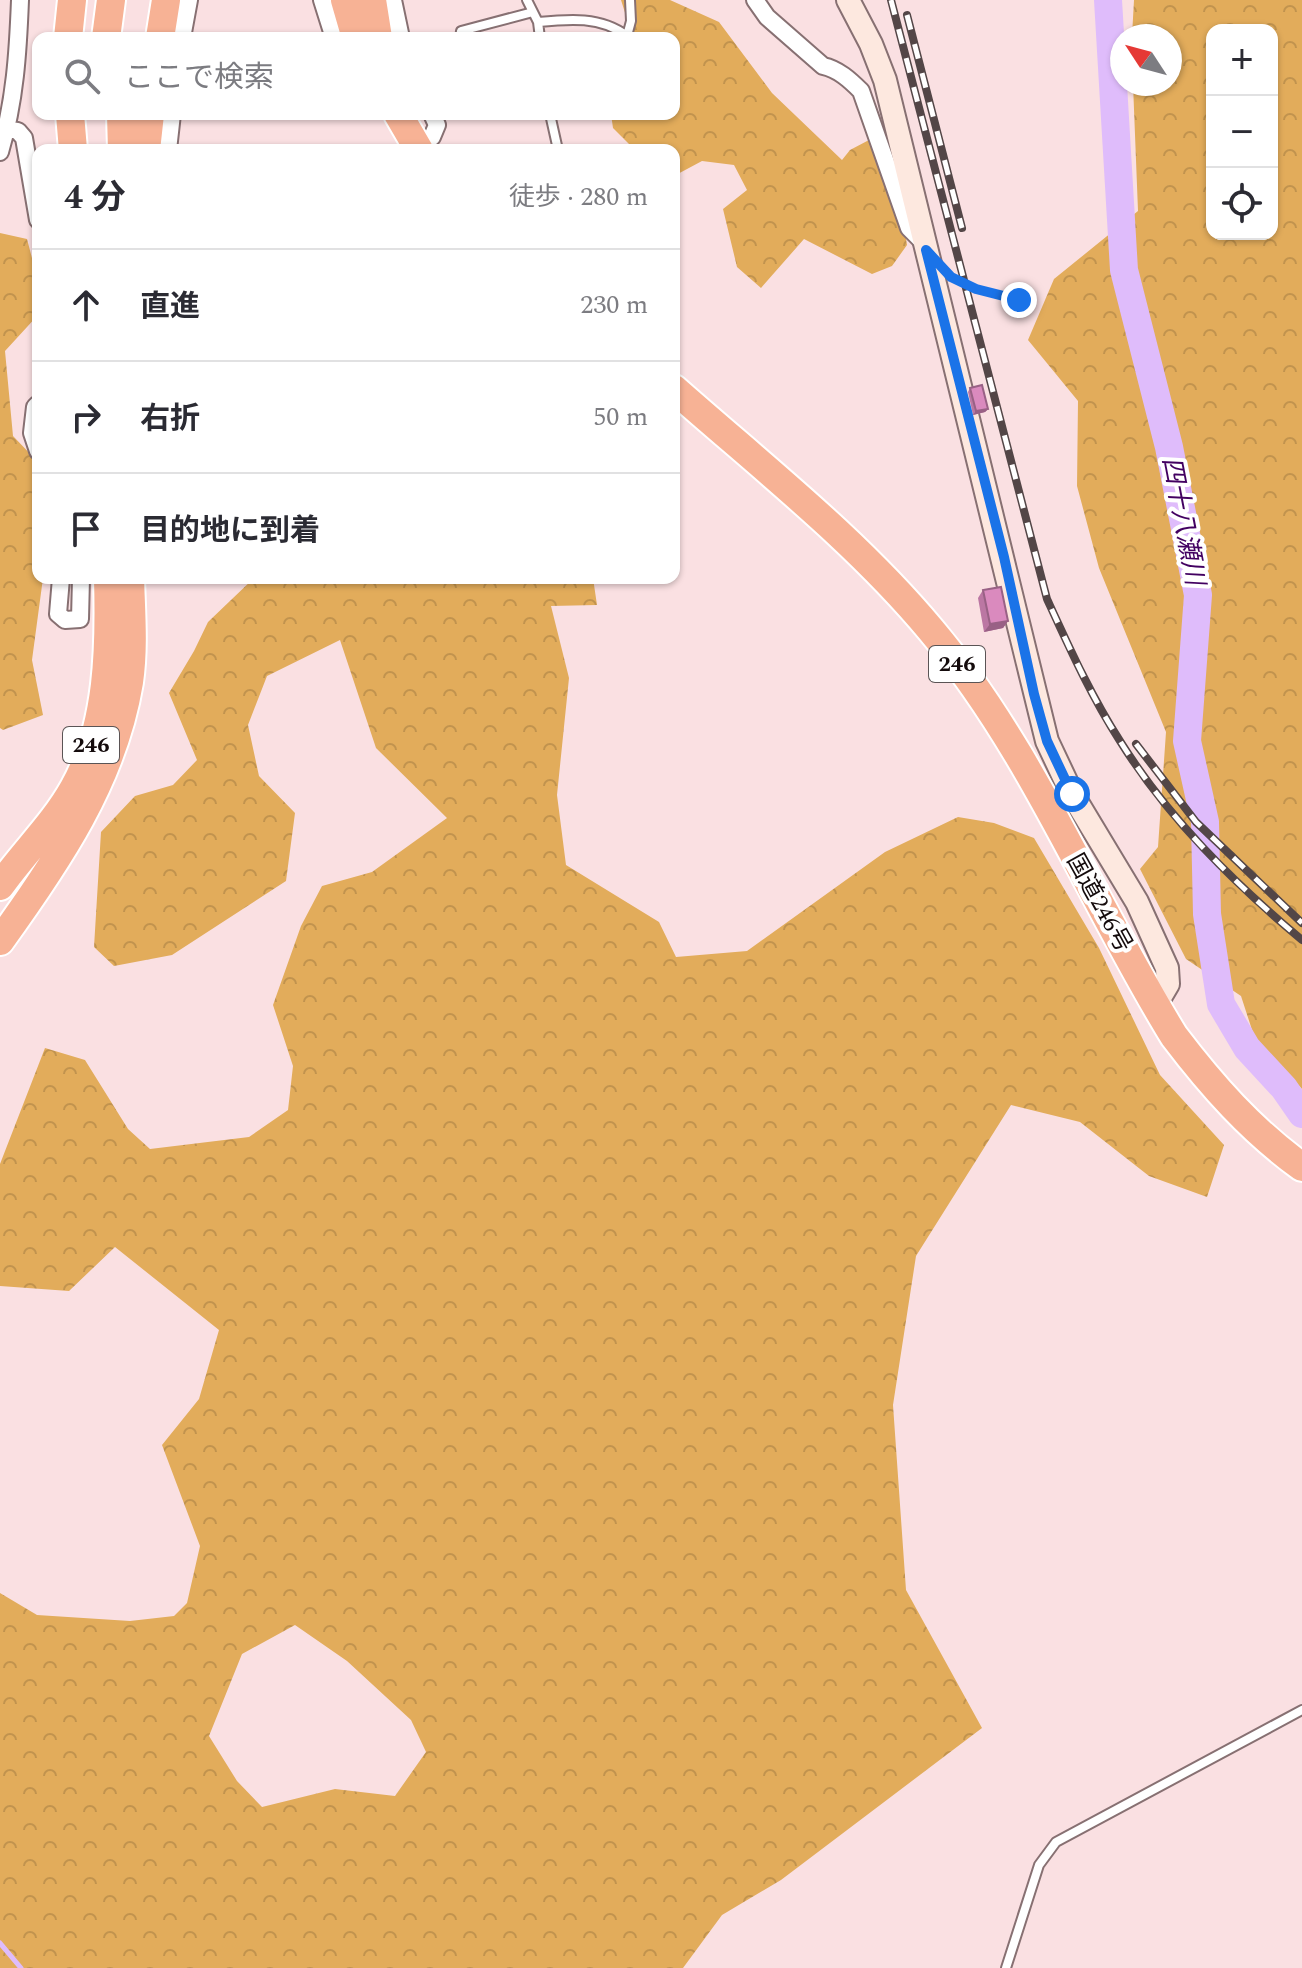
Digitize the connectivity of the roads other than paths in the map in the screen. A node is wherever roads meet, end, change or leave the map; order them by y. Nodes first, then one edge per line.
1 (20, 0) edge
2 (72, 0) edge
3 (111, 0) edge
4 (129, 0) edge
5 (166, 0) edge
6 (189, 0) edge
7 (322, 0) edge
8 (345, 0) edge
9 (360, 0) edge
10 (372, 0) edge
11 (393, 0) edge
12 (527, 0) edge
13 (630, 0) edge
14 (755, 0) edge
15 (848, 0) edge
16 (533, 12) junction
17 (538, 22) junction
18 (69, 32) edge
19 (107, 32) edge
20 (126, 32) edge
21 (161, 32) edge
22 (183, 32) edge
23 (332, 32) edge
24 (353, 32) edge
25 (368, 32) edge
26 (377, 32) edge
27 (400, 32) edge
28 (461, 32) edge
29 (539, 32) edge
30 (622, 32) edge
31 (628, 32) edge
32 (70, 120) edge
33 (103, 120) edge
34 (121, 120) edge
35 (149, 120) edge
36 (171, 120) edge
37 (401, 120) edge
38 (435, 120) edge
39 (551, 120) edge
40 (7, 129) junction
41 (72, 144) edge
42 (103, 144) edge
43 (122, 144) edge
44 (147, 144) edge
45 (169, 144) edge
46 (415, 144) edge
47 (424, 144) edge
48 (557, 144) edge
49 (0, 152) edge
50 (32, 185) edge
51 (925, 244) junction
52 (680, 394) edge
53 (60, 584) edge
54 (81, 584) edge
55 (108, 584) edge
56 (130, 584) edge
57 (0, 886) edge
58 (0, 941) edge
59 (1155, 1006) junction
60 (1302, 1167) edge
61 (1302, 1710) edge
62 (1006, 1968) edge

1 - 40 street
2 - 18 highway
3 - 19 highway
4 - 20 highway
5 - 21 highway
6 - 22 street
7 - 23 street
8 - 24 highway
9 - 25 highway
10 - 26 highway
11 - 27 street
12 - 16 lane
13 - 31 lane
14 - 51 street
15 - 51 street
16 - 17 lane
16 - 28 lane
17 - 29 lane
17 - 30 lane
32 - 41 highway
33 - 42 highway
34 - 43 highway
35 - 44 highway
36 - 45 street
37 - 46 highway
38 - 47 street
39 - 48 lane
40 - 49 street
40 - 50 street
51 - 59 street
52 - 59 highway, 国道246号 / 246
53 - 54 street
55 - 57 highway, 246
56 - 58 highway
59 - 60 highway, 国道246号 / 246
61 - 62 lane

